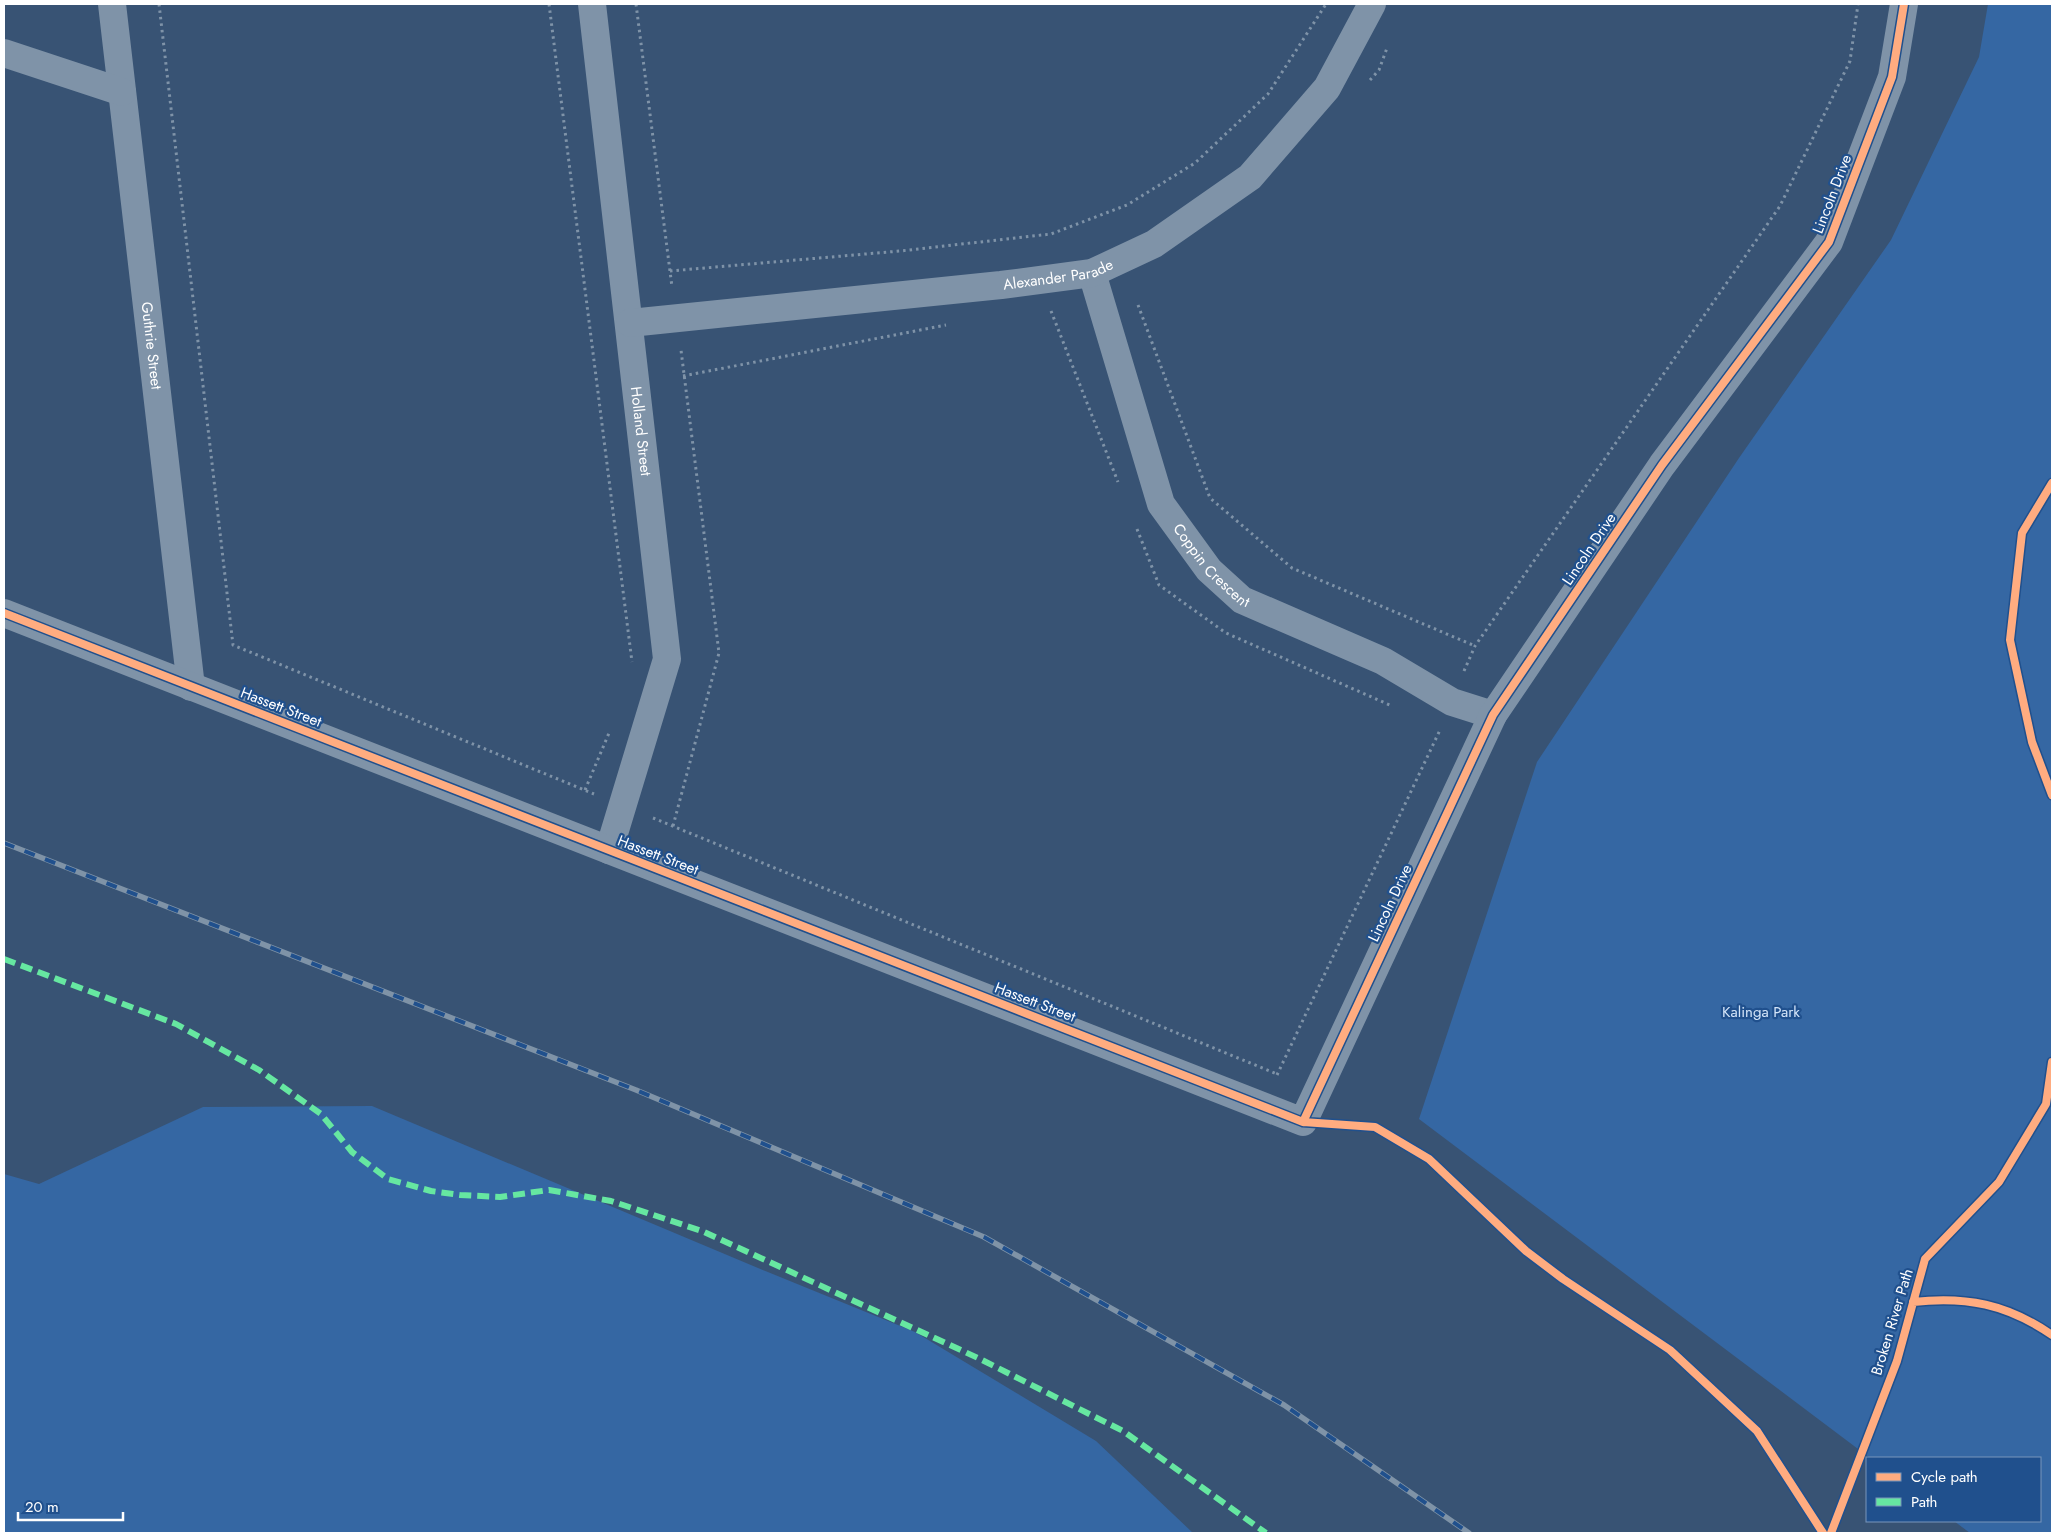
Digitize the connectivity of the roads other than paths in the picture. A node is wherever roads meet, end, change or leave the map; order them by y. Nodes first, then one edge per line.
1 (112, 4) edge
2 (592, 4) edge
3 (1372, 4) edge
4 (1904, 4) edge
5 (4, 53) edge
6 (122, 92) junction
7 (1092, 273) junction
8 (630, 323) junction
9 (4, 614) edge
10 (191, 687) junction
11 (1493, 715) junction
12 (609, 850) junction
13 (1303, 1122) joint

1 - 6 street, Guthrie Street
2 - 8 street, Holland Street
3 - 7 street, Alexander Parade
4 - 11 street, Lincoln Drive
5 - 6 street
6 - 10 street, Guthrie Street
7 - 8 street, Alexander Parade
7 - 11 street, Coppin Crescent
8 - 12 street, Holland Street
9 - 10 street, Hassett Street
10 - 12 street, Hassett Street
11 - 13 street, Lincoln Drive
12 - 13 street, Hassett Street

